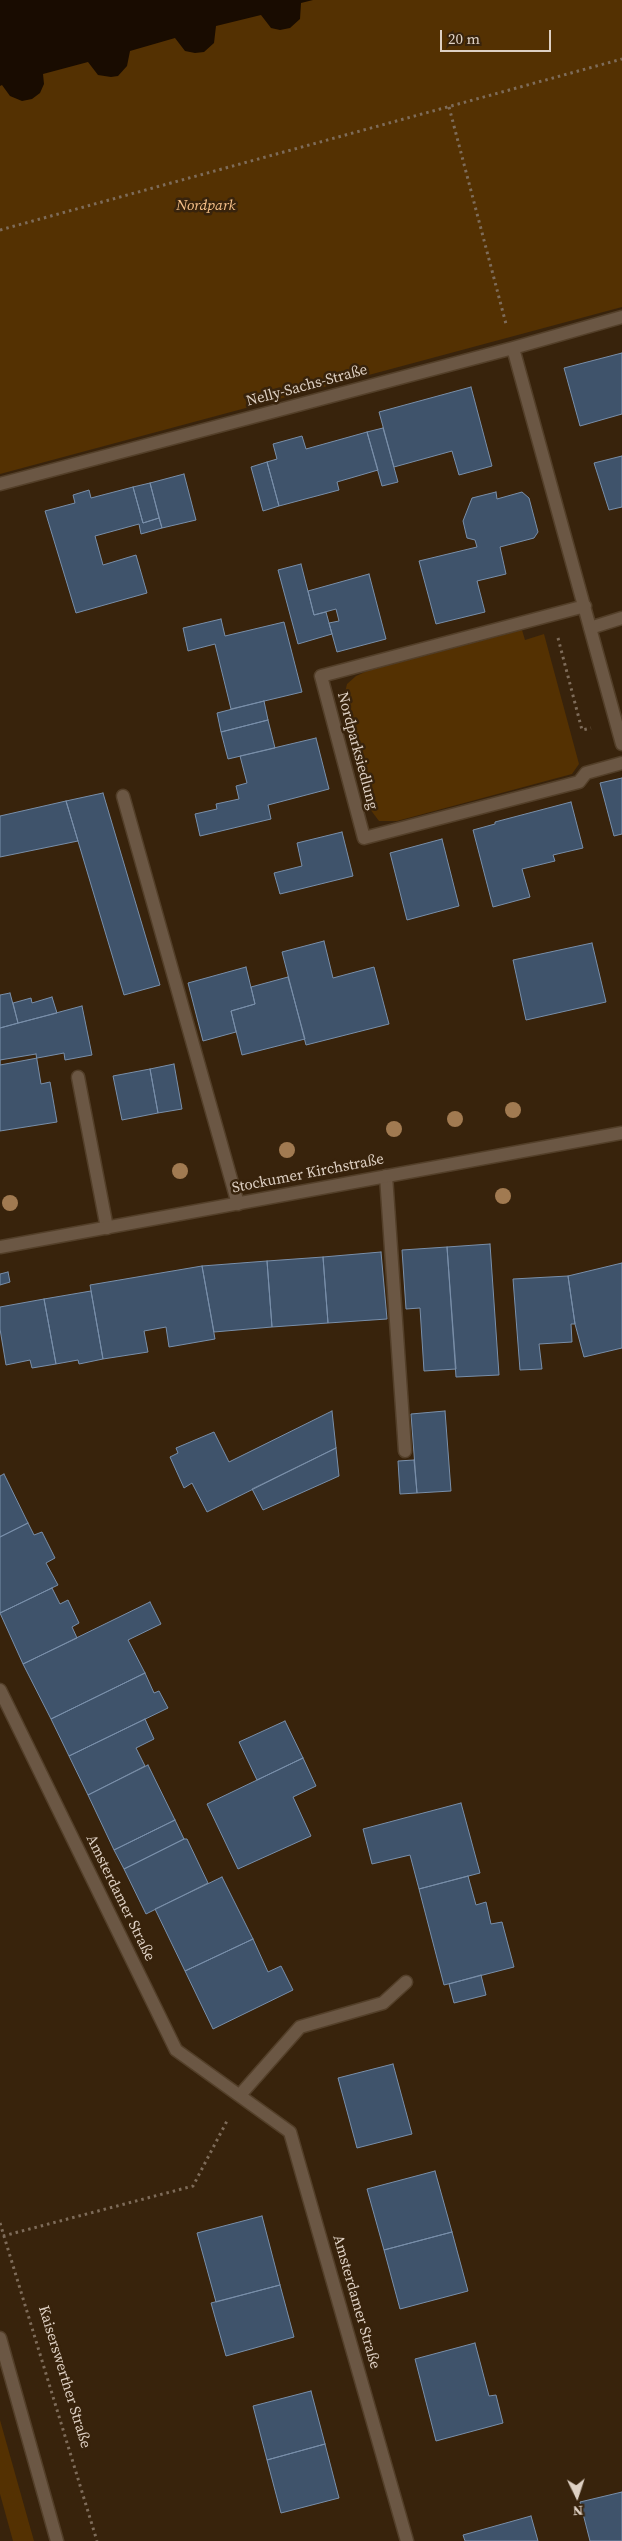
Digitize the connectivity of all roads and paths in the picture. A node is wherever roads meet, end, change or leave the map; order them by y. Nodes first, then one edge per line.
1 (622, 60) edge
2 (449, 107) junction
3 (0, 230) edge
4 (622, 317) edge
5 (513, 348) junction
6 (0, 484) edge
7 (585, 606) junction
8 (551, 614) junction
9 (622, 618) edge
10 (590, 628) junction
11 (622, 744) edge
12 (622, 763) edge
13 (607, 767) junction
14 (123, 796) dead end
15 (78, 1077) dead end
16 (622, 1133) edge
17 (386, 1176) junction
18 (238, 1204) junction
19 (107, 1228) junction
20 (0, 1247) edge
21 (405, 1451) dead end
22 (0, 1690) edge
23 (406, 1982) dead end
24 (240, 2095) junction
25 (0, 2223) edge
26 (4, 2236) junction
27 (0, 2338) edge
28 (57, 2541) edge
29 (97, 2541) edge
30 (407, 2541) edge

1 - 2 path
2 - 3 path
2 - 5 path
4 - 5 street, Nelly-Sachs-Straße
5 - 6 street, Nelly-Sachs-Straße
5 - 7 street
7 - 8 street, Nordparksiedlung
7 - 10 street
8 - 13 path
8 - 13 street, Nordparksiedlung
9 - 10 street
10 - 11 street
12 - 13 street, Nordparksiedlung
14 - 18 street
15 - 19 street
16 - 17 street, Stockumer Kirchstraße
17 - 18 street, Stockumer Kirchstraße
17 - 21 street
18 - 19 street, Stockumer Kirchstraße
19 - 20 street, Stockumer Kirchstraße
22 - 24 street, Amsterdamer Straße
23 - 24 street
24 - 26 path
24 - 30 street, Amsterdamer Straße
25 - 26 path, Kaiserswerther Straße
26 - 29 path, Kaiserswerther Straße
27 - 28 street

